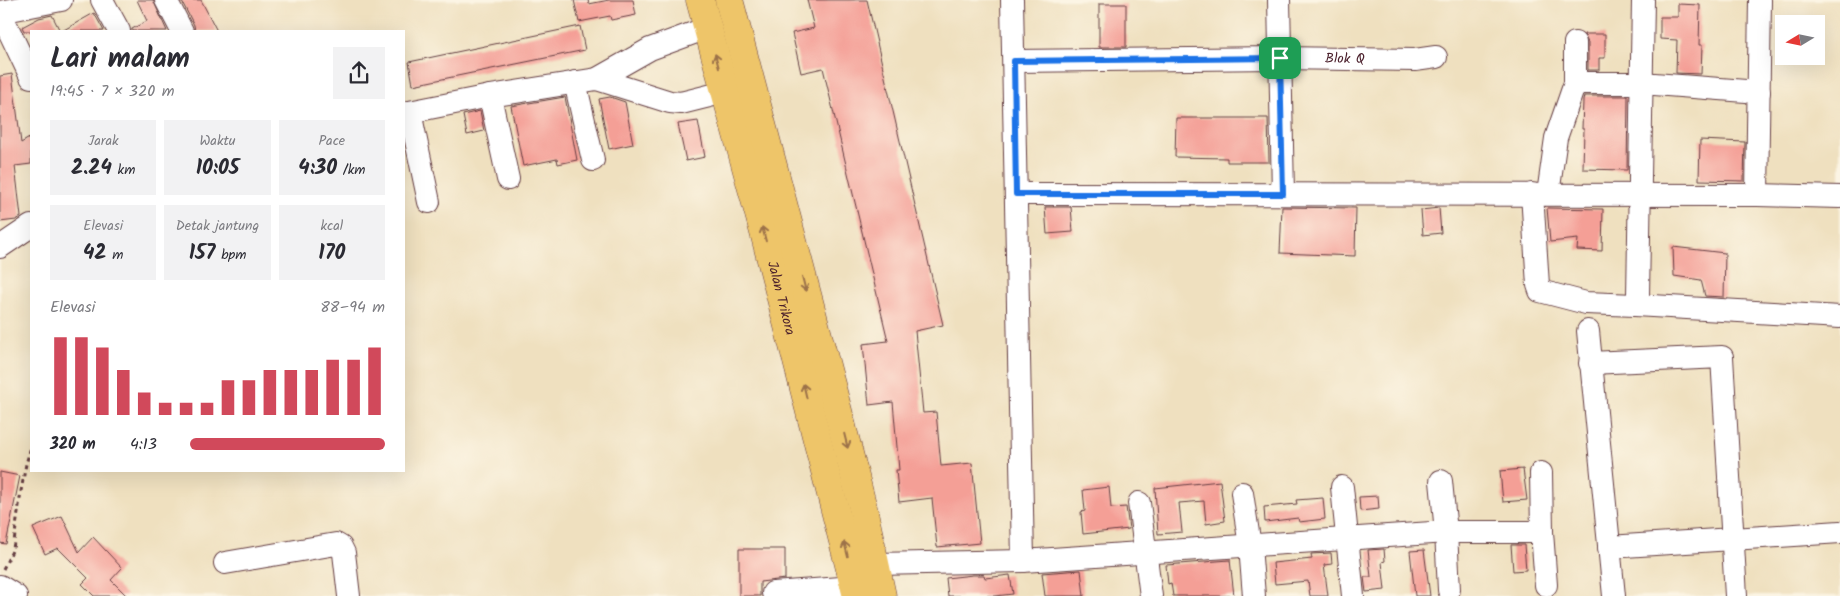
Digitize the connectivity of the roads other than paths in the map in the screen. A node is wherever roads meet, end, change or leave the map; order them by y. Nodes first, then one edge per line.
1 (62, 0) edge
2 (102, 0) edge
3 (166, 0) edge
4 (700, 0) edge
5 (729, 0) edge
6 (1012, 0) edge
7 (1279, 0) edge
8 (1643, 0) edge
9 (1760, 0) edge
10 (0, 12) edge
11 (707, 28) junction
12 (117, 30) edge
13 (181, 30) edge
14 (1575, 42) dead end
15 (1436, 57) dead end
16 (1280, 58) junction
17 (1014, 61) junction
18 (30, 75) edge
19 (597, 79) junction
20 (575, 82) junction
21 (1575, 82) junction
22 (1641, 84) junction
23 (725, 92) junction
24 (1760, 92) junction
25 (490, 96) junction
26 (407, 112) edge
27 (760, 116) junction
28 (734, 128) junction
29 (593, 160) dead end
30 (775, 174) junction
31 (508, 179) dead end
32 (751, 187) junction
33 (1016, 194) junction
34 (1283, 194) junction
35 (1540, 194) junction
36 (1639, 194) junction
37 (1758, 195) junction
38 (1840, 197) edge
39 (428, 202) dead end
40 (30, 227) edge
41 (0, 247) edge
42 (1635, 305) junction
43 (1840, 317) edge
44 (1588, 331) dead end
45 (1590, 363) junction
46 (1541, 473) dead end
47 (1441, 481) dead end
48 (1342, 487) dead end
49 (1242, 492) dead end
50 (1139, 503) dead end
51 (1446, 532) junction
52 (1542, 532) junction
53 (1840, 532) edge
54 (1733, 538) junction
55 (1346, 539) junction
56 (1250, 546) junction
57 (1609, 547) junction
58 (1145, 553) junction
59 (1024, 561) junction
60 (225, 562) dead end
61 (876, 564) junction
62 (1546, 585) dead end
63 (0, 586) edge
64 (1449, 590) dead end
65 (856, 592) edge
66 (772, 593) dead end
67 (16, 596) edge
68 (349, 596) edge
69 (882, 596) edge
70 (1151, 596) edge
71 (1254, 596) edge
72 (1353, 596) edge
73 (1614, 596) edge
74 (1736, 596) edge

1 - 10 street
2 - 12 street
3 - 13 street
4 - 11 main road, Jalan Trikora
5 - 27 main road, Jalan Trikora
6 - 17 street
7 - 16 street
8 - 22 street
9 - 24 street
10 - 18 street
11 - 19 street
23 -> 11 main road, Jalan Trikora
14 - 21 street
15 - 16 street, Blok Q
16 - 17 street, Blok Q
16 - 34 street
17 - 33 street
19 - 20 street
19 - 23 street
20 - 25 street
20 - 29 street
21 - 22 street
21 - 35 street
22 - 24 street
22 - 36 street
23 - 28 main road, Jalan Trikora
24 - 37 street
25 - 26 street
25 - 31 street
26 - 39 street
27 - 28 main road
27 - 30 main road, Jalan Trikora
28 - 32 main road, Jalan Trikora
30 - 32 main road
30 -> 61 main road, Jalan Trikora
65 -> 32 main road, Jalan Trikora
33 - 34 street
33 - 59 street
34 - 35 street
35 - 36 street
35 - 42 street
36 - 37 street
36 - 42 street
37 - 38 street
40 - 41 street
42 - 43 street
44 - 45 street
45 - 54 street
45 - 57 street
46 - 52 street
47 - 51 street
48 - 55 street
49 - 56 street
50 - 58 street
51 - 52 street
51 - 55 street
51 - 64 street
52 - 62 street
53 - 54 street
54 - 57 street
54 - 74 street
55 - 56 street
55 - 72 street
56 - 58 street
56 - 71 street
57 - 73 street
58 - 59 street
58 - 70 street
59 - 61 street
60 - 68 street
61 - 69 main road, Jalan Trikora
63 - 67 street
65 - 66 street

